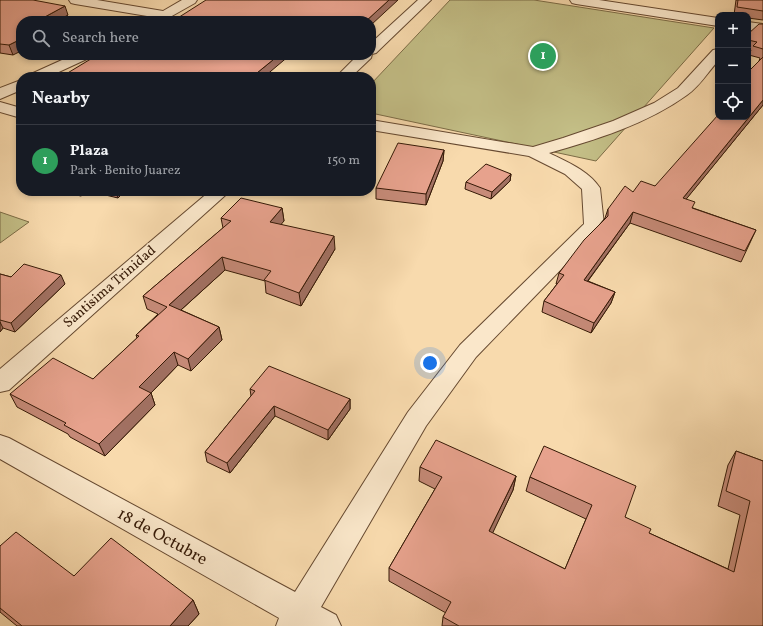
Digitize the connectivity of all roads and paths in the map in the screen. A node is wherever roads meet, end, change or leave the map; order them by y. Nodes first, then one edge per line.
1 (75, 0) edge
2 (191, 0) edge
3 (424, 0) edge
4 (576, 0) edge
5 (166, 15) joint
6 (715, 22) edge
7 (751, 26) edge
8 (763, 28) edge
9 (376, 45) edge
10 (715, 56) edge
11 (73, 60) edge
12 (361, 60) edge
13 (47, 72) edge
14 (348, 72) edge
15 (16, 86) edge
16 (0, 94) edge
17 (0, 107) edge
18 (16, 112) edge
19 (376, 126) edge
20 (533, 152) junction
21 (215, 196) edge
22 (0, 383) edge
23 (0, 446) edge
24 (296, 619) edge
25 (325, 626) edge

1 - 5 street
2 - 5 street
3 - 9 street
4 - 6 street
7 - 8 street
10 - 20 street
11 - 13 street
12 - 14 street
15 - 16 street
17 - 18 street
19 - 20 street
20 - 24 street
21 - 22 street, Santisima Trinidad
23 - 24 street, 18 de Octubre
24 - 25 street, 18 de Octubre

